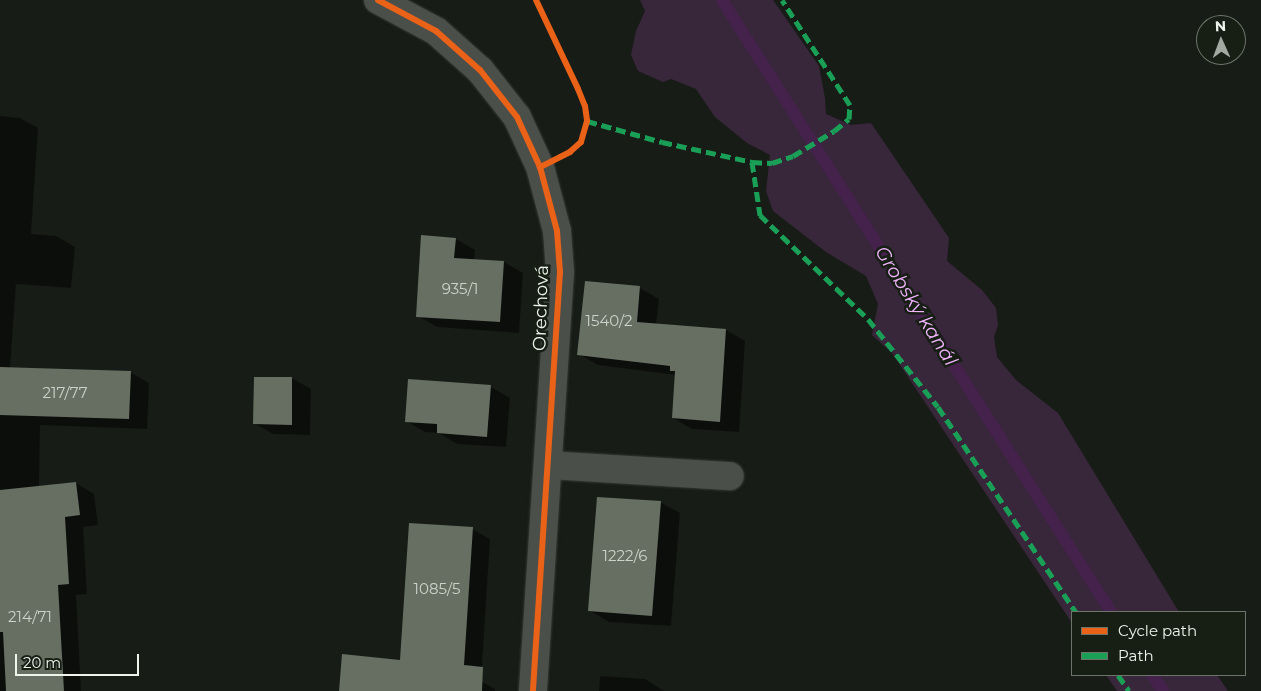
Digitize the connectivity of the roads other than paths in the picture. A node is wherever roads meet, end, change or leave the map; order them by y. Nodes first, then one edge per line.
1 (378, 0) edge
2 (548, 465) junction
3 (730, 476) dead end
4 (533, 691) edge

1 - 2 street, Orechová
2 - 3 street
2 - 4 street, Orechová

